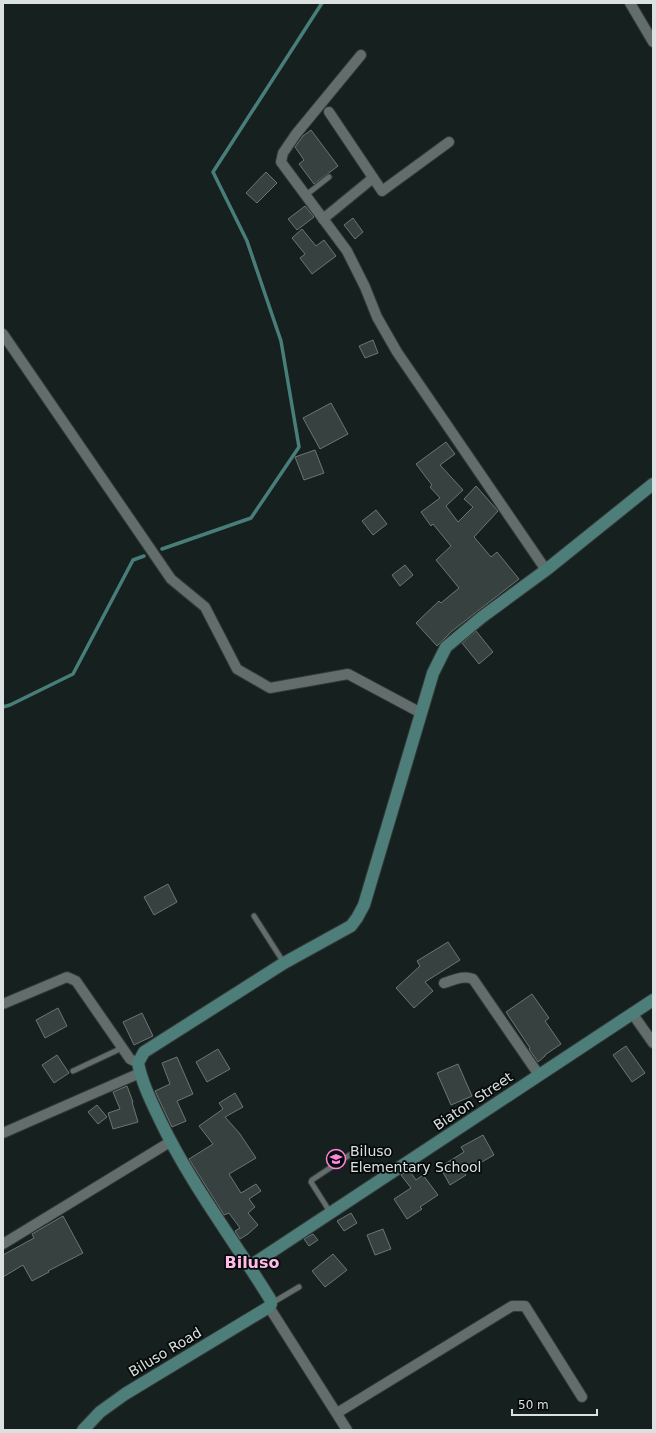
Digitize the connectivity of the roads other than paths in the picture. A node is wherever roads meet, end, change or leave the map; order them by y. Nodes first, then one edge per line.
1 (630, 3) edge
2 (653, 42) edge
3 (361, 55) dead end
4 (329, 112) dead end
5 (449, 142) dead end
6 (329, 177) dead end
7 (373, 178) junction
8 (306, 195) junction
9 (323, 219) junction
10 (3, 334) edge
11 (653, 484) edge
12 (546, 570) junction
13 (421, 713) junction
14 (254, 916) dead end
15 (284, 963) junction
16 (444, 984) dead end
17 (653, 1000) edge
18 (3, 1004) edge
19 (632, 1013) junction
20 (653, 1043) edge
21 (122, 1048) junction
22 (139, 1068) junction
23 (73, 1071) dead end
24 (539, 1075) junction
25 (3, 1133) edge
26 (170, 1142) junction
27 (351, 1154) dead end
28 (331, 1214) junction
29 (3, 1244) edge
30 (250, 1266) junction
31 (299, 1287) dead end
32 (270, 1306) junction
33 (582, 1397) dead end
34 (337, 1413) junction
35 (83, 1430) edge
36 (347, 1430) edge

1 - 2 street
3 - 8 street
4 - 7 street
5 - 7 street
6 - 8 lane
7 - 9 street
8 - 9 street
9 - 12 street
10 - 13 street
11 - 12 street
12 - 13 street
13 - 15 street
14 - 15 lane
15 - 22 street
16 - 24 street
17 - 19 street, Biaton Street
18 - 21 street
19 - 20 street
19 - 24 street, Biaton Street
21 - 22 street
21 - 23 lane
22 - 25 street
22 - 26 street
24 - 28 street, Biaton Street
26 - 29 street
26 - 30 street
27 - 28 lane
28 - 30 street, Biaton Street
30 - 32 street
31 - 32 lane
32 - 34 street
32 - 35 street, Biluso Road
33 - 34 street
34 - 36 street

